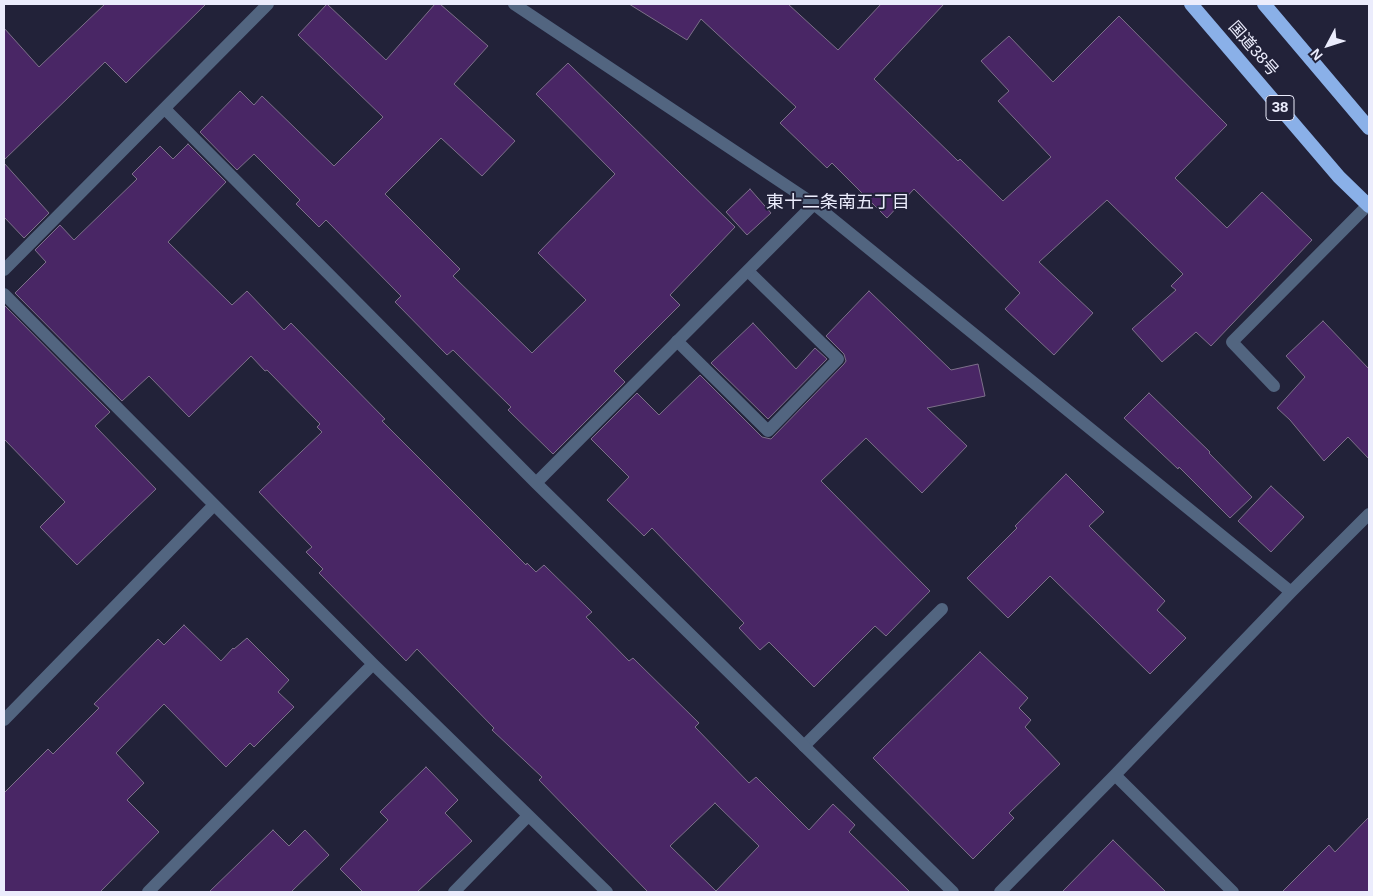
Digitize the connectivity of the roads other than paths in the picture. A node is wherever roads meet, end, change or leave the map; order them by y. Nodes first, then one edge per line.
1 (268, 4) edge
2 (514, 4) edge
3 (1264, 4) edge
4 (1193, 5) edge
5 (165, 109) junction
6 (1369, 128) edge
7 (814, 204) junction
8 (1368, 206) edge
9 (4, 270) edge
10 (748, 271) junction
11 (4, 294) edge
12 (677, 341) junction
13 (1274, 386) dead end
14 (536, 483) junction
15 (213, 506) junction
16 (1369, 514) edge
17 (1291, 592) junction
18 (942, 609) dead end
19 (373, 664) junction
20 (4, 720) edge
21 (804, 746) junction
22 (1115, 775) junction
23 (528, 816) junction
24 (148, 892) edge
25 (454, 892) edge
26 (607, 892) edge
27 (953, 892) edge
28 (1000, 892) edge
29 (1233, 892) edge

1 - 5 street
2 - 7 street
3 - 6 highway
4 - 8 highway, 国道38号 / 38
5 - 9 street
5 - 14 street
7 - 10 street
7 - 17 street
8 - 13 street
10 - 12 street
10 - 12 street
11 - 15 street
12 - 14 street
14 - 21 street
15 - 19 street
15 - 20 street
16 - 17 street
17 - 22 street
18 - 21 street
19 - 23 street
19 - 24 street
21 - 27 street
22 - 28 street
22 - 29 street
23 - 25 street
23 - 26 street

